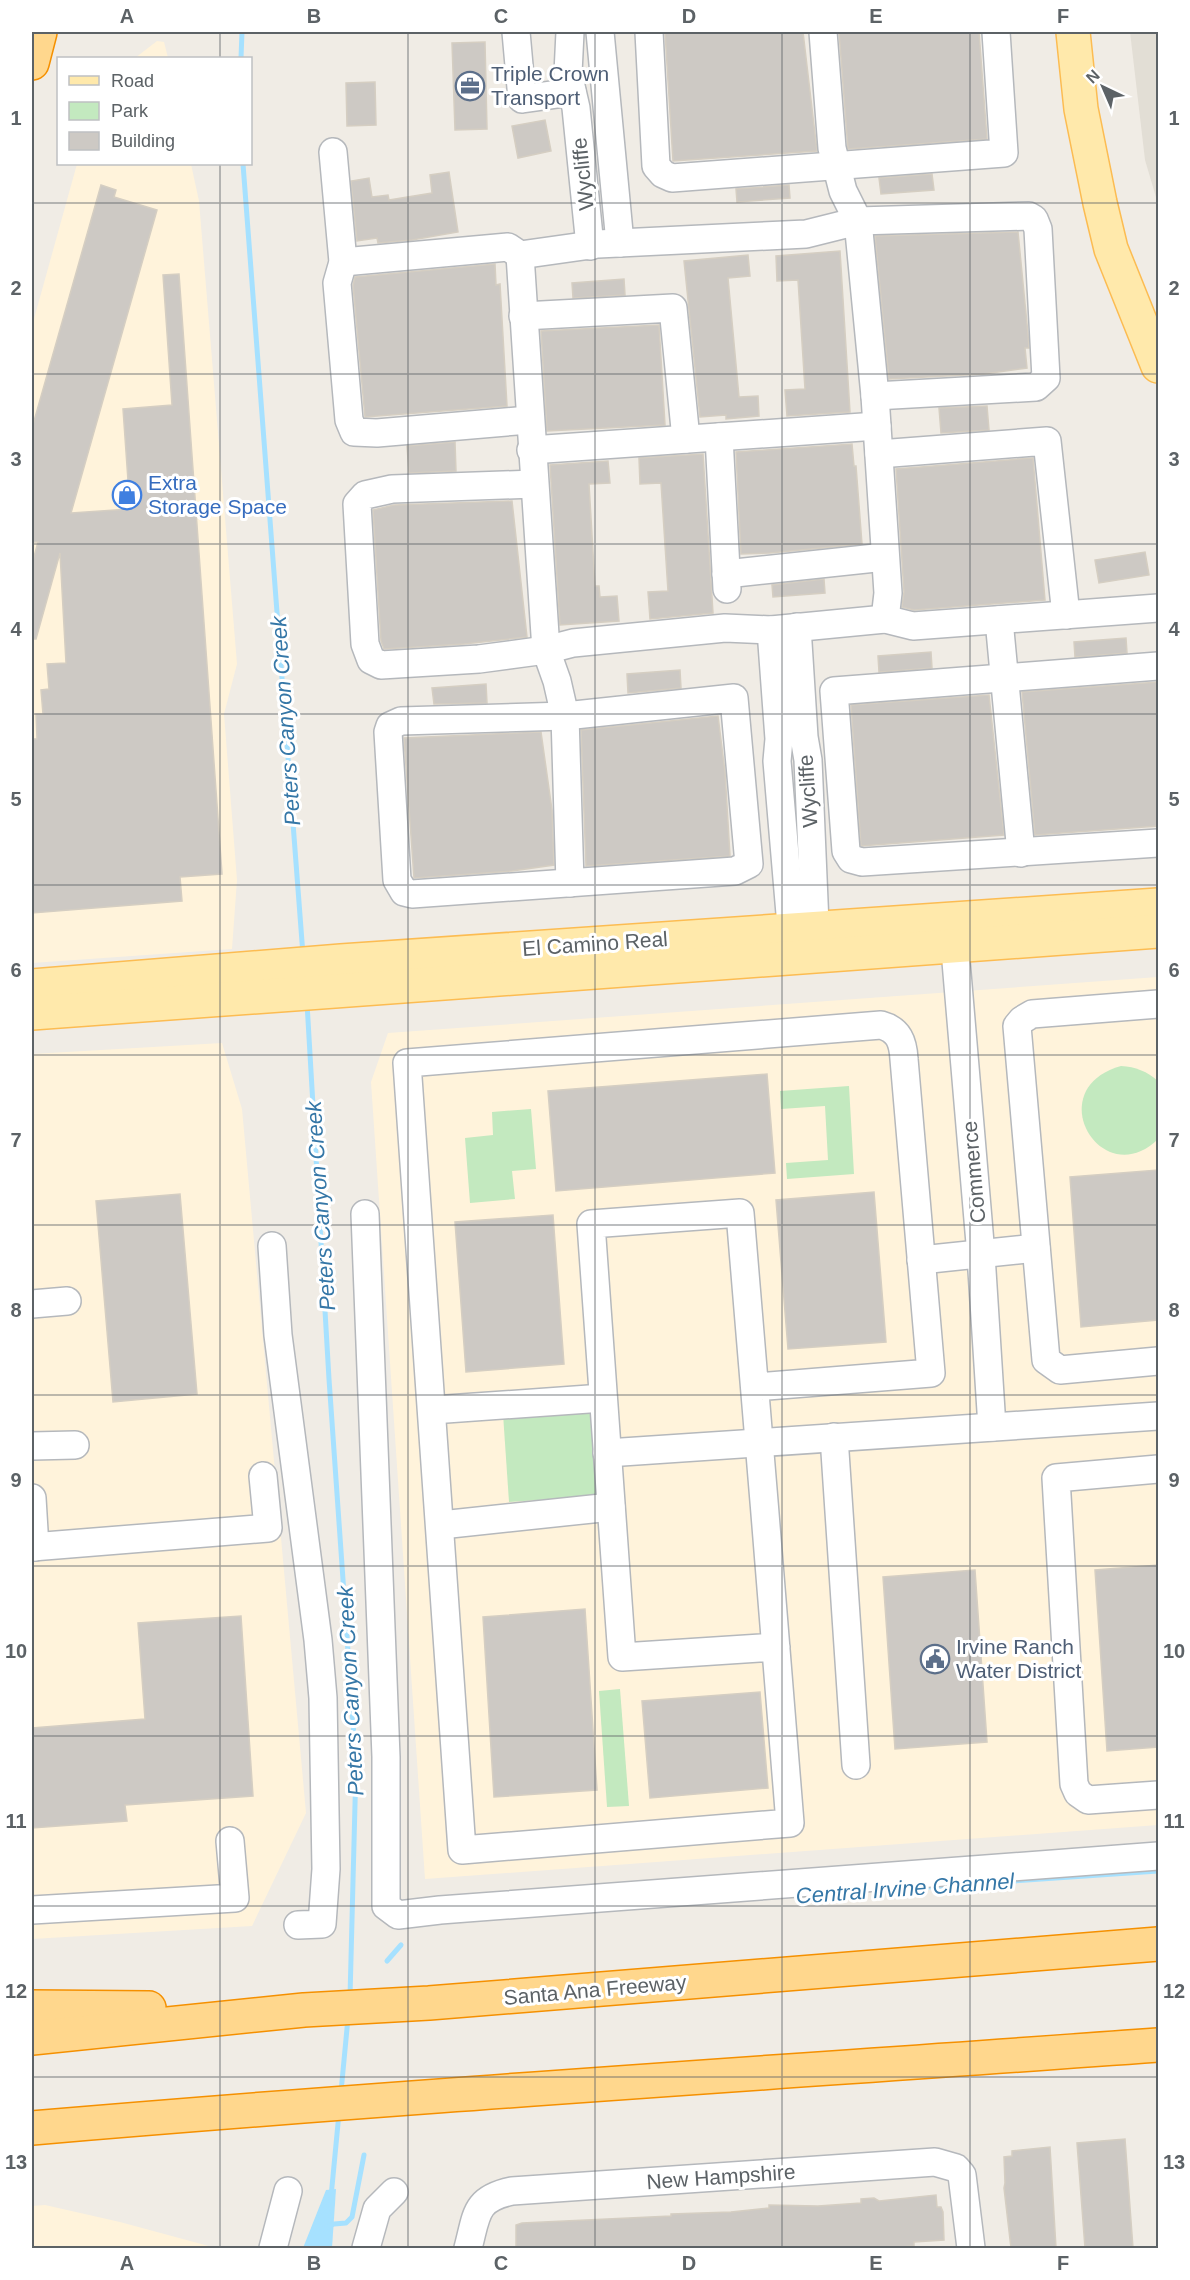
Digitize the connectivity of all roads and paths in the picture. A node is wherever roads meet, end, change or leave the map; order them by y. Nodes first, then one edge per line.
1 (40, 32) edge
2 (516, 32) edge
3 (570, 32) edge
4 (600, 32) edge
5 (649, 32) edge
6 (823, 32) edge
7 (996, 32) edge
8 (1073, 32) edge
9 (32, 63) edge
10 (605, 93) junction
11 (573, 95) junction
12 (333, 152) dead end
13 (837, 166) junction
14 (858, 221) junction
15 (620, 243) junction
16 (590, 246) junction
17 (520, 255) junction
18 (343, 262) junction
19 (523, 316) junction
20 (1158, 366) edge
21 (875, 396) junction
22 (529, 420) junction
23 (877, 426) junction
24 (719, 437) junction
25 (686, 439) junction
26 (531, 450) junction
27 (879, 454) junction
28 (534, 484) junction
29 (885, 557) junction
30 (1158, 608) edge
31 (1066, 615) junction
32 (885, 619) junction
33 (999, 620) junction
34 (798, 627) junction
35 (771, 630) junction
36 (546, 650) junction
37 (1158, 666) edge
38 (1005, 679) junction
39 (565, 716) junction
40 (791, 738) junction
41 (1158, 843) edge
42 (1021, 853) junction
43 (570, 883) junction
44 (1158, 905) edge
45 (1158, 931) edge
46 (954, 932) junction
47 (804, 942) junction
48 (258, 982) junction
49 (32, 986) edge
50 (1158, 1005) edge
51 (32, 1013) edge
52 (365, 1214) dead end
53 (272, 1246) dead end
54 (1036, 1248) junction
55 (981, 1254) junction
56 (921, 1260) junction
57 (67, 1301) dead end
58 (32, 1304) edge
59 (1158, 1361) edge
60 (754, 1387) junction
61 (603, 1398) junction
62 (432, 1410) junction
63 (1158, 1416) edge
64 (992, 1426) junction
65 (834, 1437) junction
66 (759, 1442) junction
67 (75, 1445) dead end
68 (32, 1446) edge
69 (608, 1453) junction
70 (1158, 1469) edge
71 (262, 1476) dead end
72 (32, 1498) edge
73 (611, 1507) junction
74 (441, 1525) junction
75 (33, 1547) edge
76 (776, 1647) junction
77 (856, 1765) dead end
78 (1158, 1795) edge
79 (230, 1841) dead end
80 (1158, 1856) edge
81 (32, 1910) edge
82 (298, 1925) dead end
83 (1158, 1944) edge
84 (32, 2007) edge
85 (304, 2010) junction
86 (32, 2038) edge
87 (1158, 2045) edge
88 (32, 2128) edge
89 (288, 2191) dead end
90 (394, 2192) dead end
91 (273, 2248) edge
92 (366, 2248) edge
93 (468, 2248) edge
94 (971, 2248) edge

1 - 9 highway
2 - 11 street
3 - 11 street, Wycliffe
4 - 10 street, Wycliffe
5 - 13 street
6 - 13 street
7 - 13 street
8 - 20 main road
10 - 11 street
10 - 15 street, Wycliffe
11 - 16 street, Wycliffe
12 - 18 street
13 - 14 street
14 - 15 street
14 - 21 street
14 - 21 street
15 - 16 street
16 - 17 street
17 - 18 street
17 - 19 street
18 - 22 street
19 - 22 street
19 - 25 street
21 - 23 street
22 - 26 street
23 - 24 street
23 - 27 street
24 - 25 street
24 - 29 street
25 - 26 street
26 - 28 street
27 - 29 street
27 - 31 street
28 - 36 street
28 - 36 street
29 - 32 street
30 - 31 street
31 - 33 street
32 - 33 street
32 - 34 street
33 - 38 street
34 - 35 street
34 - 40 street, Wycliffe
35 - 36 street
35 - 40 street, Wycliffe
36 - 39 street
37 - 38 street
38 - 42 street
38 - 42 street
39 - 43 street
39 - 43 street
39 - 43 street
40 - 47 street, Wycliffe
41 - 42 street
44 - 46 main road, El Camino Real
45 - 46 main road, El Camino Real
46 - 47 main road, El Camino Real
46 - 55 street, Commerce
47 - 48 main road, El Camino Real
48 - 49 main road, El Camino Real
48 - 51 main road, El Camino Real
50 - 54 street
52 - 80 street
53 - 82 street
54 - 55 street
54 - 59 street
55 - 56 street
55 - 64 street, Commerce
56 - 60 street
56 - 62 street
57 - 58 street
60 - 61 street
60 - 66 street
61 - 62 street
61 - 69 street
62 - 74 street
63 - 64 street
64 - 65 street
65 - 66 street
65 - 77 street
66 - 69 street
66 - 76 street
67 - 68 street
69 - 73 street
70 - 78 street
71 - 75 street
72 - 75 street
73 - 74 street
73 - 76 street
74 - 76 street
79 - 81 street
83 - 85 highway, Santa Ana Freeway
84 - 85 highway
85 - 86 highway, Santa Ana Freeway
87 - 88 highway
89 - 91 street
90 - 92 street
93 - 94 street, New Hampshire

